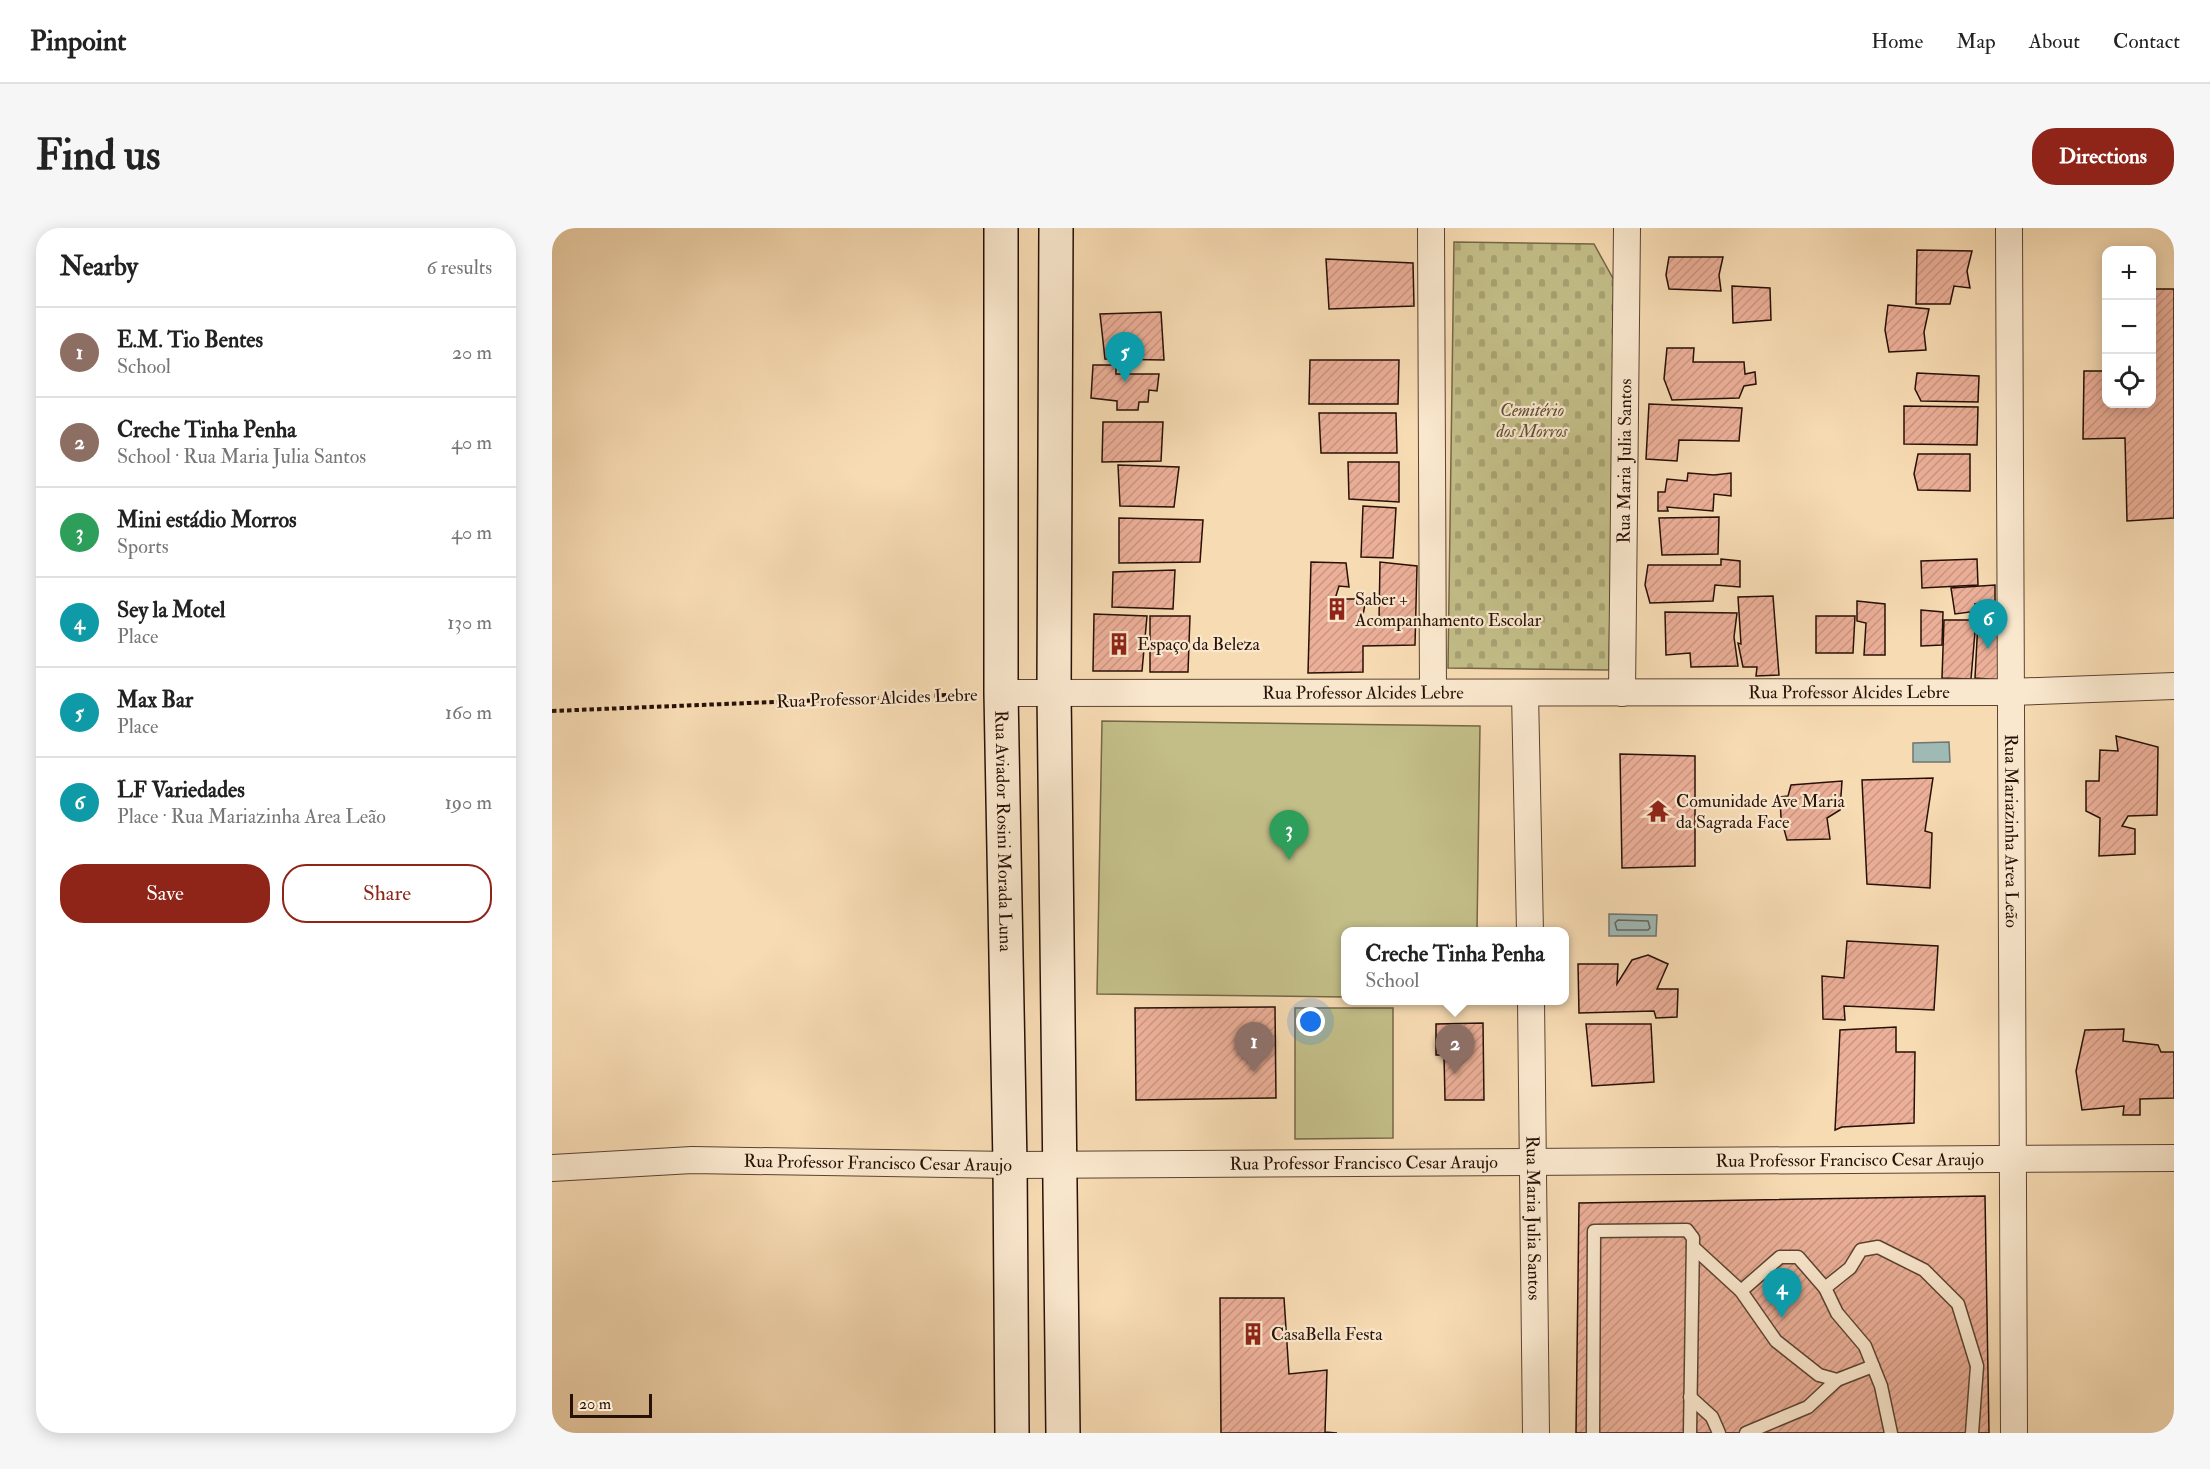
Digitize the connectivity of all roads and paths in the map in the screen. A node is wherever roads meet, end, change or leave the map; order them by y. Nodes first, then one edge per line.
1 (1001, 228) edge
2 (1056, 228) edge
3 (1431, 228) edge
4 (1627, 228) edge
5 (2009, 228) edge
6 (2174, 686) edge
7 (1054, 692) junction
8 (1433, 692) junction
9 (2010, 692) junction
10 (1001, 693) junction
11 (1525, 693) junction
12 (1622, 693) junction
13 (552, 711) edge
14 (1530, 927) edge
15 (1531, 1005) edge
16 (2174, 1158) edge
17 (2012, 1160) junction
18 (1534, 1163) junction
19 (1061, 1164) junction
20 (1010, 1165) junction
21 (552, 1167) edge
22 (1693, 1247) junction
23 (1825, 1288) junction
24 (1741, 1292) junction
25 (1873, 1366) junction
26 (1837, 1380) junction
27 (1690, 1397) junction
28 (1012, 1433) edge
29 (1063, 1433) edge
30 (1536, 1433) edge
31 (1593, 1433) edge
32 (1690, 1433) edge
33 (1719, 1433) edge
34 (1746, 1433) edge
35 (1891, 1433) edge
36 (1972, 1433) edge
37 (2014, 1433) edge

1 - 10 street, Rua Aviador Rosini Morada Luna
2 - 7 street
3 - 8 street
4 - 12 street, Rua Maria Julia Santos
5 - 9 street, Rua Mariazinha Area Leão
6 - 9 street, Rua Professor Alcides Lebre
7 - 8 street, Rua Professor Alcides Lebre
7 - 10 street, Rua Professor Alcides Lebre
7 - 19 street
8 - 11 street, Rua Professor Alcides Lebre
9 - 12 street, Rua Professor Alcides Lebre
9 - 17 street, Rua Mariazinha Area Leão
10 - 13 path, Rua Professor Alcides Lebre
10 - 20 street, Rua Aviador Rosini Morada Luna
11 - 12 street, Rua Professor Alcides Lebre
11 - 14 street
15 - 18 street, Rua Maria Julia Santos
16 - 17 street, Rua Professor Francisco Cesar Araujo
17 - 18 street, Rua Professor Francisco Cesar Araujo
17 - 37 street, Rua Mariazinha Area Leão
18 - 19 street, Rua Professor Francisco Cesar Araujo
18 - 30 street, Rua Maria Julia Santos
19 - 20 street, Rua Professor Francisco Cesar Araujo
19 - 29 street
20 - 21 street, Rua Professor Francisco Cesar Araujo
20 - 28 street, Rua Aviador Rosini Morada Luna
22 - 24 lane
22 - 27 lane
22 - 31 lane
23 - 24 lane
23 - 25 lane
23 - 36 lane
24 - 26 lane
25 - 26 lane
25 - 35 lane
26 - 34 lane
27 - 32 lane
27 - 33 lane

